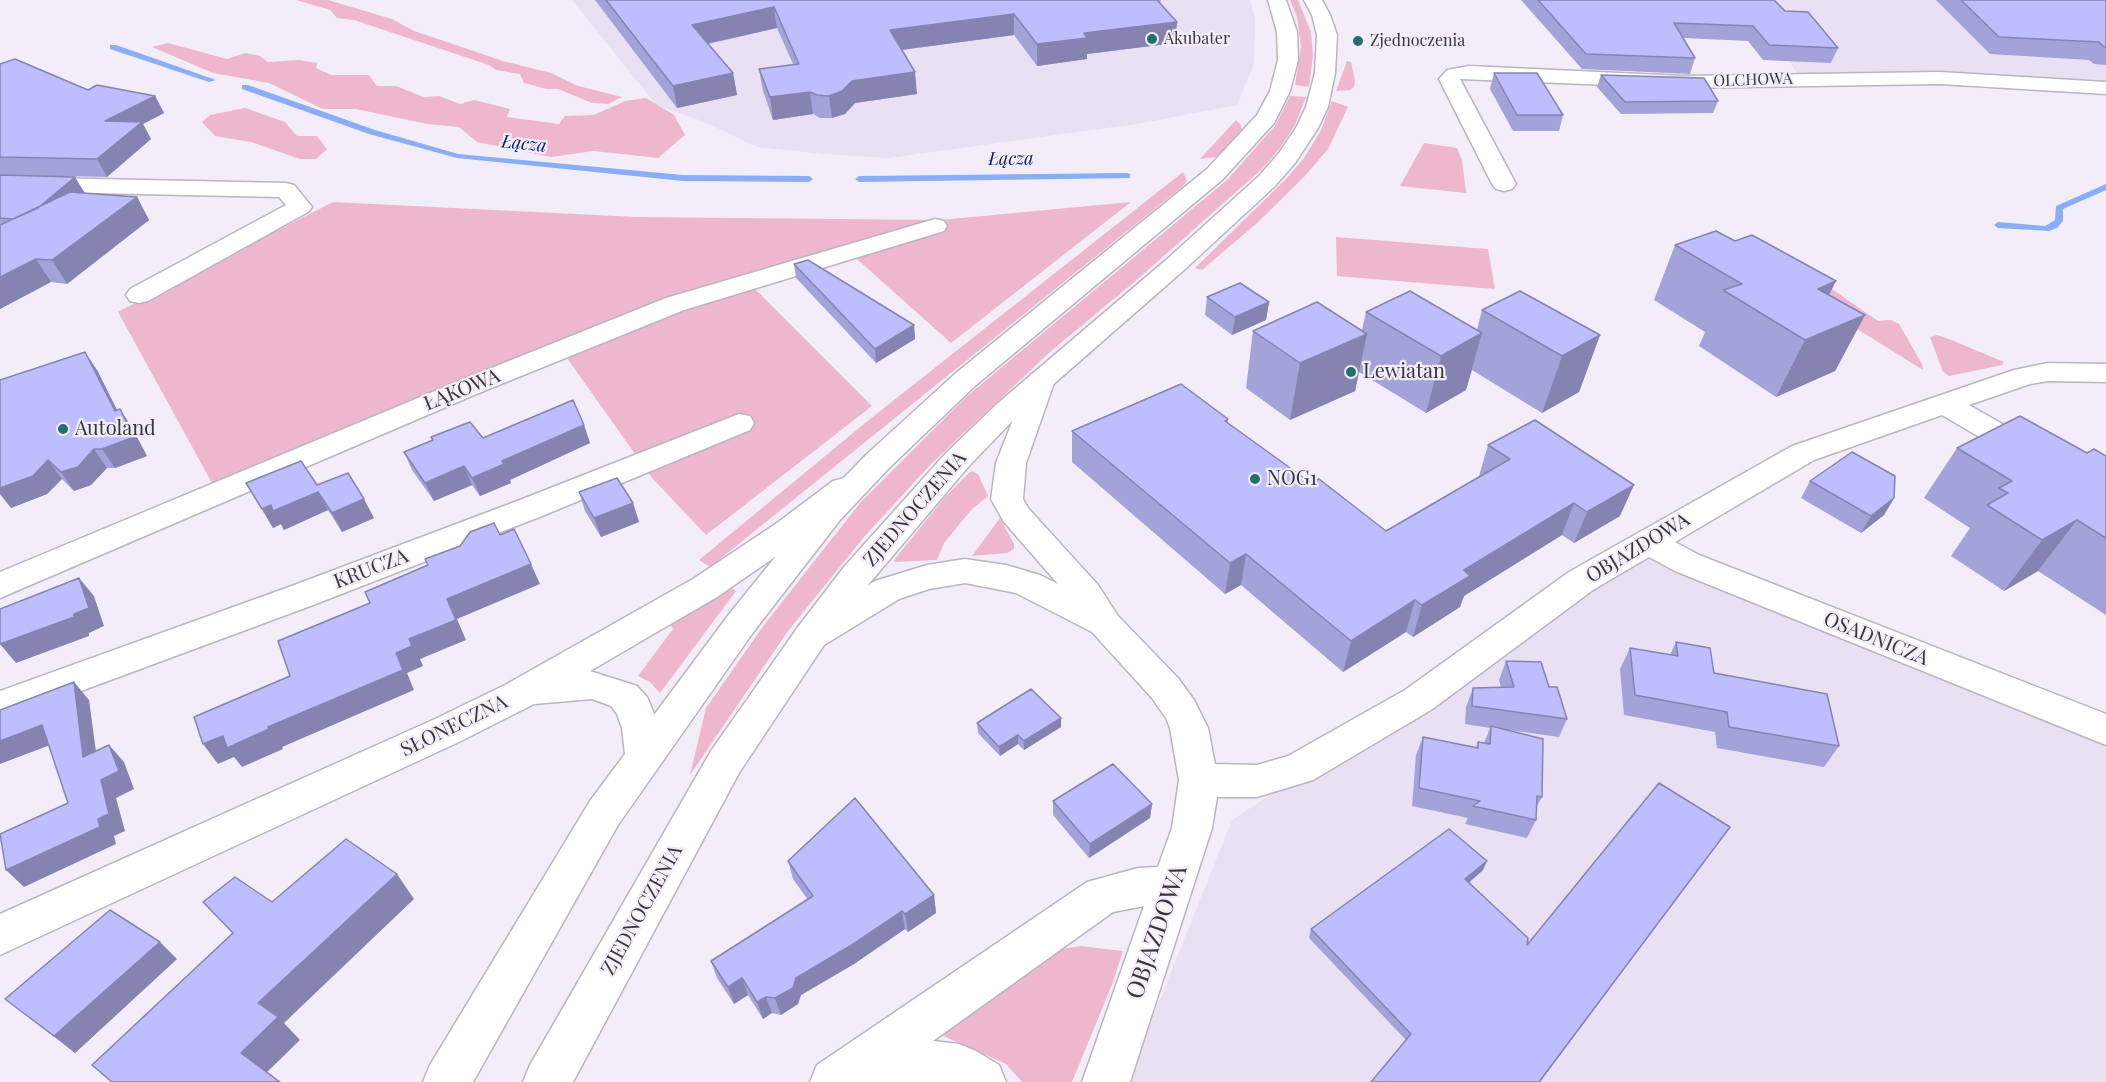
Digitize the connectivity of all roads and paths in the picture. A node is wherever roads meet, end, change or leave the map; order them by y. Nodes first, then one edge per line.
1 (1277, 0) edge
2 (1313, 0) edge
3 (2106, 88) edge
4 (0, 184) edge
5 (1504, 184) dead end
6 (935, 226) dead end
7 (139, 295) dead end
8 (2106, 374) edge
9 (1041, 380) junction
10 (1945, 404) junction
11 (739, 423) dead end
12 (878, 462) junction
13 (2106, 496) edge
14 (1649, 542) junction
15 (0, 586) edge
16 (1106, 625) junction
17 (811, 636) junction
18 (518, 695) junction
19 (0, 706) edge
20 (2106, 730) edge
21 (644, 754) junction
22 (1199, 780) junction
23 (1173, 885) junction
24 (0, 936) edge
25 (850, 1072) edge
26 (447, 1082) edge
27 (547, 1082) edge
28 (982, 1082) edge
29 (1106, 1082) edge

1 - 12 street
2 - 9 street, ZJEDNOCZENIA
3 - 5 street, OLCHOWA
4 - 7 street
6 - 15 street, ŁĄKOWA
8 - 10 street, OBJAZDOWA
9 - 16 street, OBJAZDOWA
9 - 17 street, ZJEDNOCZENIA
10 - 13 street
10 - 14 street, OBJAZDOWA
11 - 19 street, KRUCZA
12 - 18 street, SŁONECZNA
12 - 21 street
14 - 20 street, OSADNICZA
14 - 22 street, OBJAZDOWA
16 - 17 street, OBJAZDOWA
16 - 22 street, OBJAZDOWA
17 - 27 street, ZJEDNOCZENIA
18 - 21 street
18 - 24 street, SŁONECZNA
21 - 26 street
22 - 23 street, OBJAZDOWA
23 - 25 street
23 - 29 street, OBJAZDOWA
25 - 28 street

